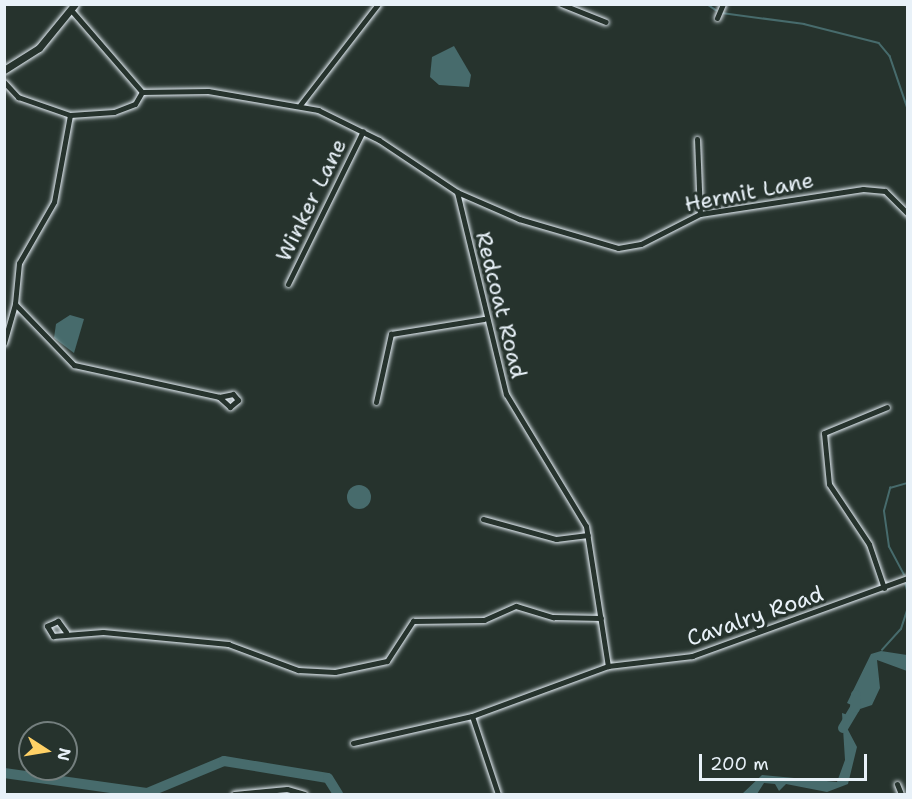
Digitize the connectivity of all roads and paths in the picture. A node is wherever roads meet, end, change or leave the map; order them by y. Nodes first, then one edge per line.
1 (378, 4) edge
2 (561, 4) edge
3 (723, 4) edge
4 (73, 7) edge
5 (717, 18) dead end
6 (606, 22) dead end
7 (4, 70) edge
8 (4, 82) edge
9 (142, 92) junction
10 (300, 105) junction
11 (70, 115) junction
12 (363, 131) junction
13 (697, 140) dead end
14 (457, 192) junction
15 (700, 214) junction
16 (908, 214) edge
17 (288, 284) dead end
18 (15, 304) junction
19 (484, 319) junction
20 (4, 343) edge
21 (219, 397) dead end
22 (376, 402) dead end
23 (887, 407) dead end
24 (483, 519) dead end
25 (588, 535) junction
26 (908, 578) edge
27 (884, 588) junction
28 (601, 618) junction
29 (66, 632) dead end
30 (609, 666) junction
31 (472, 716) junction
32 (353, 743) dead end
33 (897, 784) dead end
34 (234, 795) edge
35 (304, 795) edge
36 (498, 795) edge
37 (901, 795) edge

1 - 10 street
2 - 6 street
3 - 5 street
4 - 7 main road
4 - 9 street
8 - 11 street
9 - 10 street
9 - 11 street
10 - 12 street
11 - 18 street
12 - 14 street
12 - 17 street, Winker Lane
13 - 15 street
14 - 15 street, Hermit Lane
14 - 19 street, Redcoat Road
15 - 16 street, Hermit Lane
18 - 20 street
18 - 21 street
19 - 22 street
19 - 25 street, Redcoat Road
23 - 27 street
24 - 25 street
25 - 28 street, Redcoat Road
26 - 27 street, Cavalry Road
27 - 30 street, Cavalry Road
28 - 29 street
28 - 30 street, Redcoat Road
30 - 31 street
31 - 32 street
31 - 36 street
33 - 37 street
34 - 35 street

